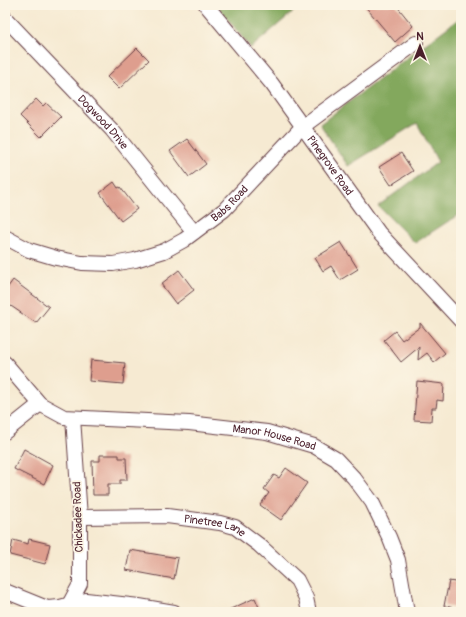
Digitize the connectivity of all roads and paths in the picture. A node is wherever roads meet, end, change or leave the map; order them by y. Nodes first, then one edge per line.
1 (206, 5) edge
2 (5, 18) edge
3 (416, 43) dead end
4 (302, 127) junction
5 (194, 232) junction
6 (5, 237) edge
7 (461, 321) edge
8 (5, 363) edge
9 (40, 404) junction
10 (73, 418) junction
11 (5, 432) edge
12 (80, 517) junction
13 (5, 591) edge
14 (67, 608) edge
15 (174, 612) edge
16 (309, 612) edge
17 (407, 612) edge

1 - 4 street, Pinegrove Road
2 - 5 street, Dogwood Drive
3 - 4 street, Babs Road
4 - 5 street, Babs Road
4 - 7 street, Pinegrove Road
5 - 6 street, Babs Road
8 - 9 street, Manor House Road
9 - 10 street, Manor House Road
9 - 11 street
10 - 12 street, Chickadee Road
10 - 17 street, Manor House Road
12 - 14 street, Chickadee Road
12 - 16 street, Pinetree Lane
13 - 14 street
14 - 15 street

